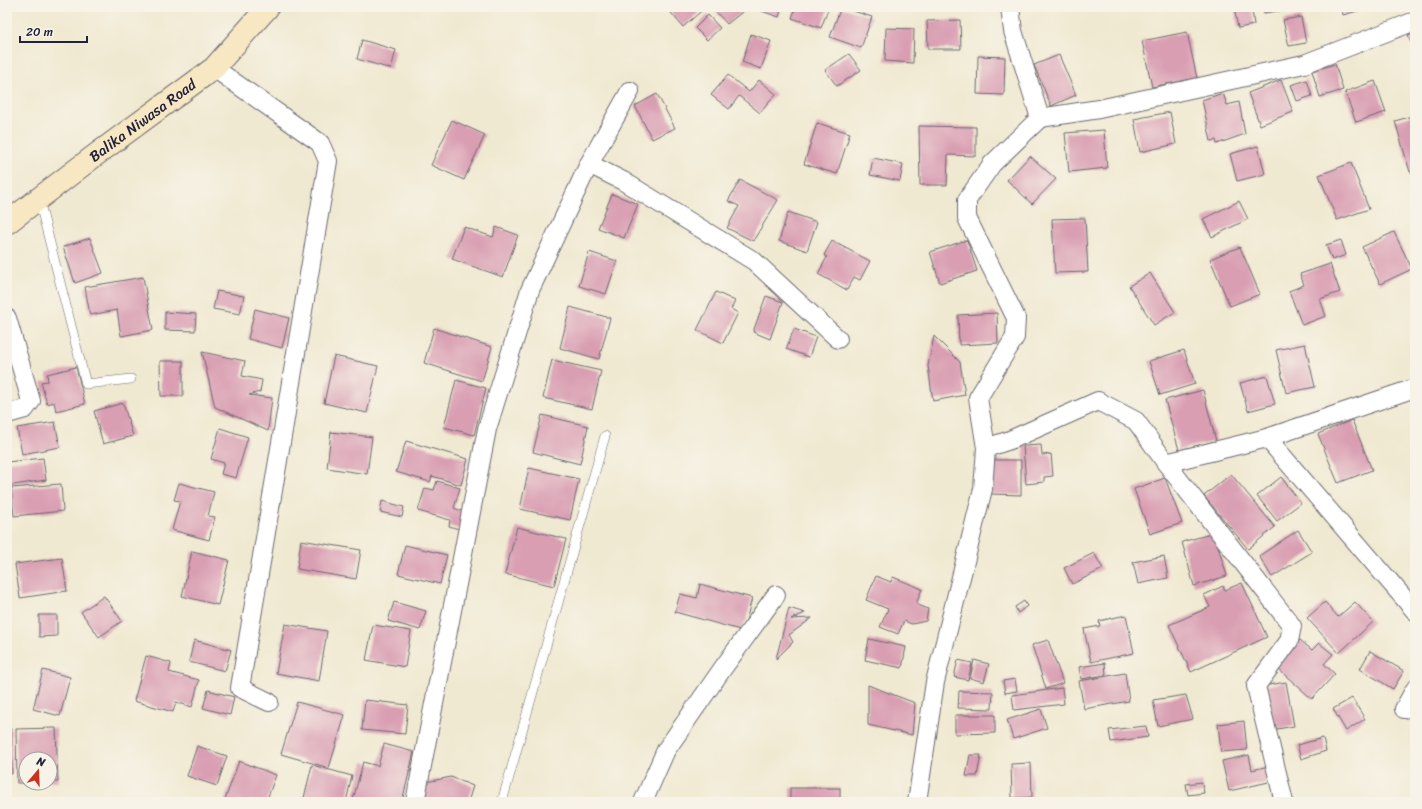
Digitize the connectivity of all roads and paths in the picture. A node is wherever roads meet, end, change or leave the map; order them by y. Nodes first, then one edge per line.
1 (268, 7) edge
2 (1010, 7) edge
3 (1415, 21) edge
4 (214, 68) junction
5 (630, 91) dead end
6 (1040, 118) junction
7 (589, 164) junction
8 (38, 199) junction
9 (7, 223) edge
10 (7, 318) edge
11 (838, 339) dead end
12 (131, 379) dead end
13 (1415, 388) edge
14 (7, 414) edge
15 (605, 436) dead end
16 (1268, 438) junction
17 (986, 448) junction
18 (1166, 463) junction
19 (776, 595) dead end
20 (1415, 611) edge
21 (1415, 689) edge
22 (269, 702) dead end
23 (1404, 709) dead end
24 (415, 802) edge
25 (502, 802) edge
26 (643, 802) edge
27 (917, 802) edge
28 (1284, 802) edge

1 - 4 street, Balika Niwasa Road
2 - 6 street
3 - 6 street
4 - 8 street, Balika Niwasa Road
4 - 22 street
5 - 7 street
6 - 17 street
7 - 11 street
7 - 24 street
8 - 9 street, Balika Niwasa Road
8 - 12 lane
10 - 14 street
13 - 16 street
15 - 25 lane
16 - 18 street
16 - 20 street
17 - 18 street
17 - 27 street
18 - 28 street
19 - 26 street
21 - 23 street

